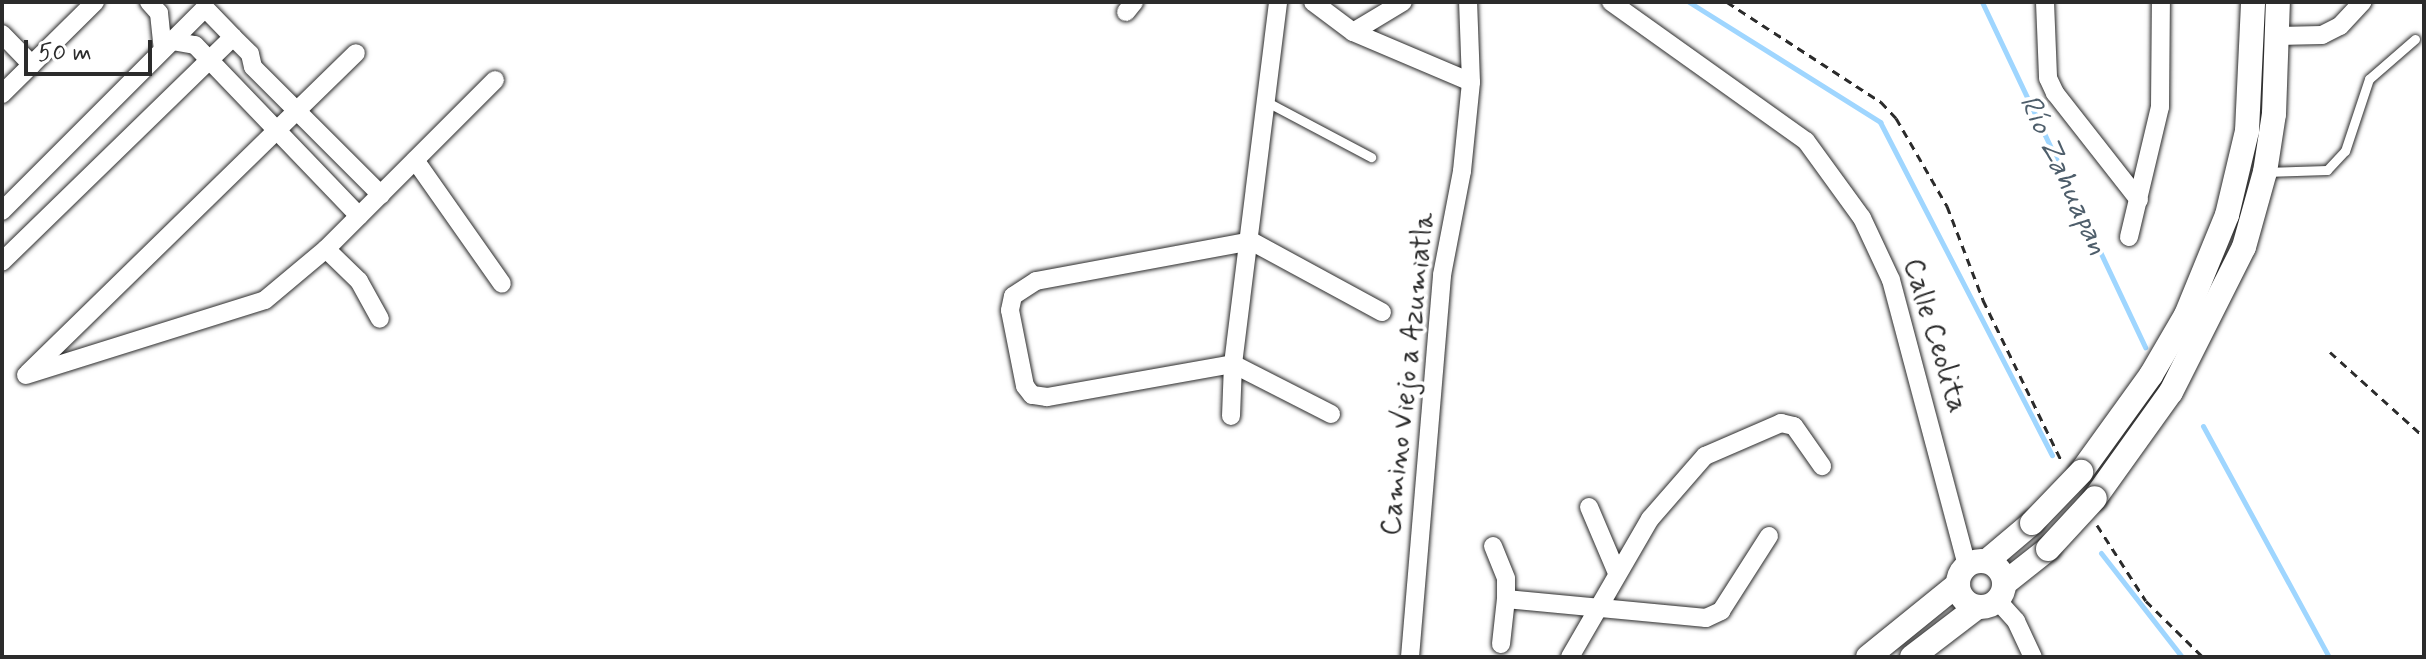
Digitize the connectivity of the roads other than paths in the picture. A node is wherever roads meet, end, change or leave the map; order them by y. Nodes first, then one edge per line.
1 (95, 2) edge
2 (1278, 2) edge
3 (1313, 2) edge
4 (1403, 2) edge
5 (1468, 2) edge
6 (1611, 2) edge
7 (2045, 2) edge
8 (2161, 2) edge
9 (2253, 2) edge
10 (2278, 2) edge
11 (2362, 2) edge
12 (202, 5) edge
13 (159, 6) edge
14 (1353, 32) junction
15 (2, 34) edge
16 (2278, 36) junction
17 (233, 37) junction
18 (2415, 39) dead end
19 (168, 46) junction
20 (356, 53) dead end
21 (206, 63) junction
22 (32, 65) junction
23 (253, 67) junction
24 (495, 80) dead end
25 (1471, 82) junction
26 (232, 88) junction
27 (2, 94) edge
28 (1267, 102) junction
29 (297, 111) junction
30 (275, 132) junction
31 (1371, 157) dead end
32 (415, 160) junction
33 (2265, 172) junction
34 (381, 195) junction
35 (2139, 200) junction
36 (2, 211) edge
37 (359, 216) junction
38 (2129, 237) dead end
39 (1251, 241) junction
40 (326, 249) junction
41 (2, 262) edge
42 (502, 284) dead end
43 (1382, 312) dead end
44 (380, 319) dead end
45 (1233, 364) junction
46 (1331, 414) dead end
47 (1231, 416) dead end
48 (1822, 466) dead end
49 (1589, 507) dead end
50 (1769, 536) dead end
51 (1493, 546) dead end
52 (1971, 570) junction
53 (1617, 573) junction
54 (1993, 597) junction
55 (1506, 599) junction
56 (1595, 609) junction
57 (1501, 644) dead end
58 (1410, 657) edge
59 (1570, 657) edge
60 (1868, 657) edge
61 (1912, 657) edge
62 (2033, 657) edge

1 - 22 street
2 - 28 street
3 - 14 street
4 - 14 street
5 - 25 street, Camino Viejo a Azumiatla
6 - 52 street, Calle Ceolita
7 - 35 street
8 - 35 street
9 - 52 street, bridge
10 - 16 street
11 - 16 street
12 - 17 street
12 - 19 street
13 - 19 street
14 - 25 street
15 - 22 street
16 - 33 street
17 - 21 street
17 - 23 street
18 - 33 lane
19 - 21 street
19 - 36 street
20 - 29 street
21 - 26 street
21 - 41 street
22 - 27 street
23 - 26 street
23 - 29 street
24 - 32 street
25 - 58 street, Camino Viejo a Azumiatla
26 - 30 street
28 - 31 lane
28 - 39 street
29 - 30 street
29 - 34 street
30 - 37 street
30 - 40 street
32 - 34 street
32 - 42 street
33 - 54 street, bridge
34 - 37 street
35 - 38 street
37 - 40 street
39 - 43 street
39 - 45 street
39 - 45 street
40 - 44 street
45 - 46 street
45 - 47 street
48 - 53 street
49 - 53 street
50 - 56 street
51 - 55 street
52 - 54 street
52 - 54 street
52 - 60 street
53 - 56 street
54 - 61 street
54 - 62 street
55 - 56 street
55 - 57 street
56 - 59 street

